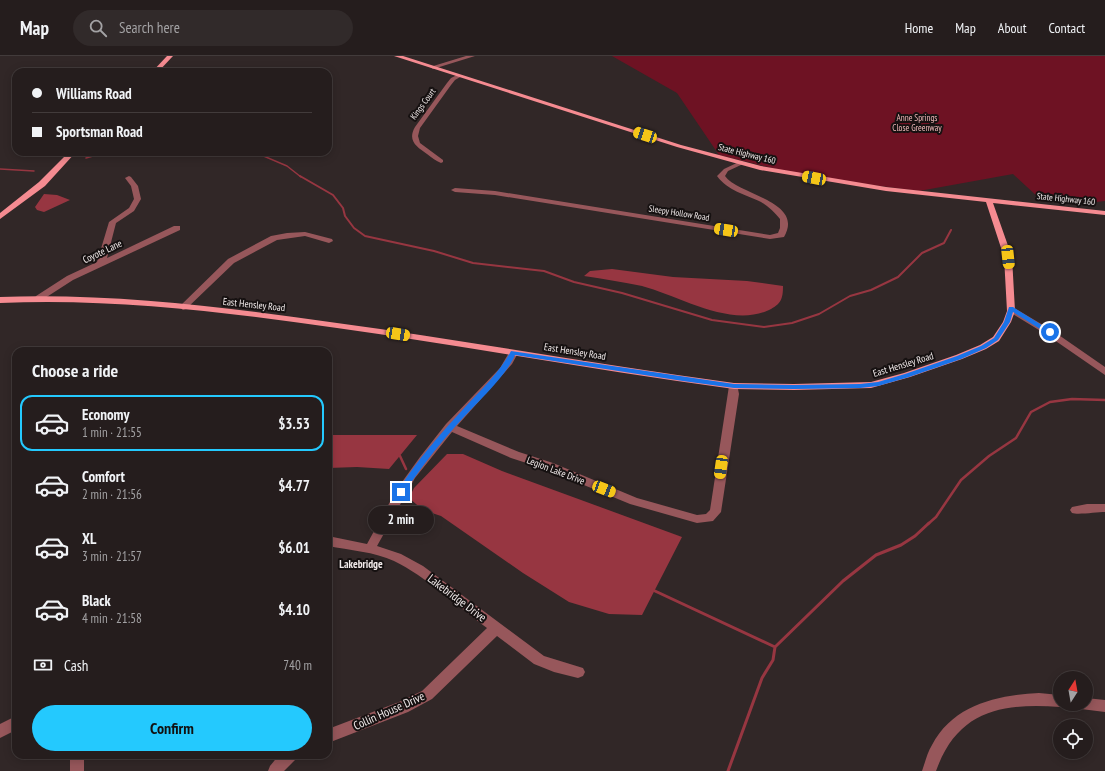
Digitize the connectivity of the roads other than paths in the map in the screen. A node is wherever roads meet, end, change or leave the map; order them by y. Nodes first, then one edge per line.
1 (170, 56) edge
2 (397, 56) edge
3 (472, 56) edge
4 (433, 67) junction
5 (160, 68) edge
6 (459, 76) junction
7 (69, 156) edge
8 (441, 161) dead end
9 (741, 163) junction
10 (130, 178) dead end
11 (455, 190) dead end
12 (990, 201) junction
13 (1105, 213) edge
14 (0, 217) edge
15 (177, 228) dead end
16 (329, 241) dead end
17 (101, 264) junction
18 (39, 298) junction
19 (0, 300) edge
20 (183, 307) junction
21 (1011, 309) junction
22 (513, 353) junction
23 (1105, 372) edge
24 (734, 386) junction
25 (450, 427) junction
26 (1105, 508) edge
27 (1076, 510) dead end
28 (332, 542) edge
29 (370, 549) junction
30 (496, 628) junction
31 (578, 672) dead end
32 (1053, 701) edge
33 (1093, 705) edge
34 (1105, 706) edge
35 (12, 725) edge
36 (0, 731) edge
37 (332, 734) edge
38 (77, 759) edge
39 (284, 759) edge
40 (77, 771) edge
41 (275, 771) edge
42 (928, 771) edge

1 - 5 main road
2 - 4 main road, State Highway 160
3 - 4 street
4 - 6 main road, State Highway 160
6 - 8 street, Kings Court
6 - 9 main road, State Highway 160
7 - 14 main road
9 - 11 street, Sleepy Hollow Road
9 - 12 main road, State Highway 160
10 - 17 street
12 - 13 main road, State Highway 160
12 - 21 main road, East Hensley Road
15 - 17 street, Coyote Lane
16 - 20 street
17 - 18 street, Coyote Lane
18 - 19 main road, East Hensley Road
18 - 20 main road, East Hensley Road
20 - 22 main road, East Hensley Road
21 - 23 street
21 - 24 main road, East Hensley Road
22 - 24 main road, East Hensley Road
22 - 25 street
24 - 25 street, Legion Lake Drive
25 - 29 street
26 - 27 street
28 - 29 street, Lakebridge Drive
29 - 30 street, Lakebridge Drive
30 - 31 street, Lakebridge Drive
30 - 37 street, Collin House Drive
32 - 42 street
33 - 34 street
35 - 36 street
38 - 40 street
39 - 41 street

